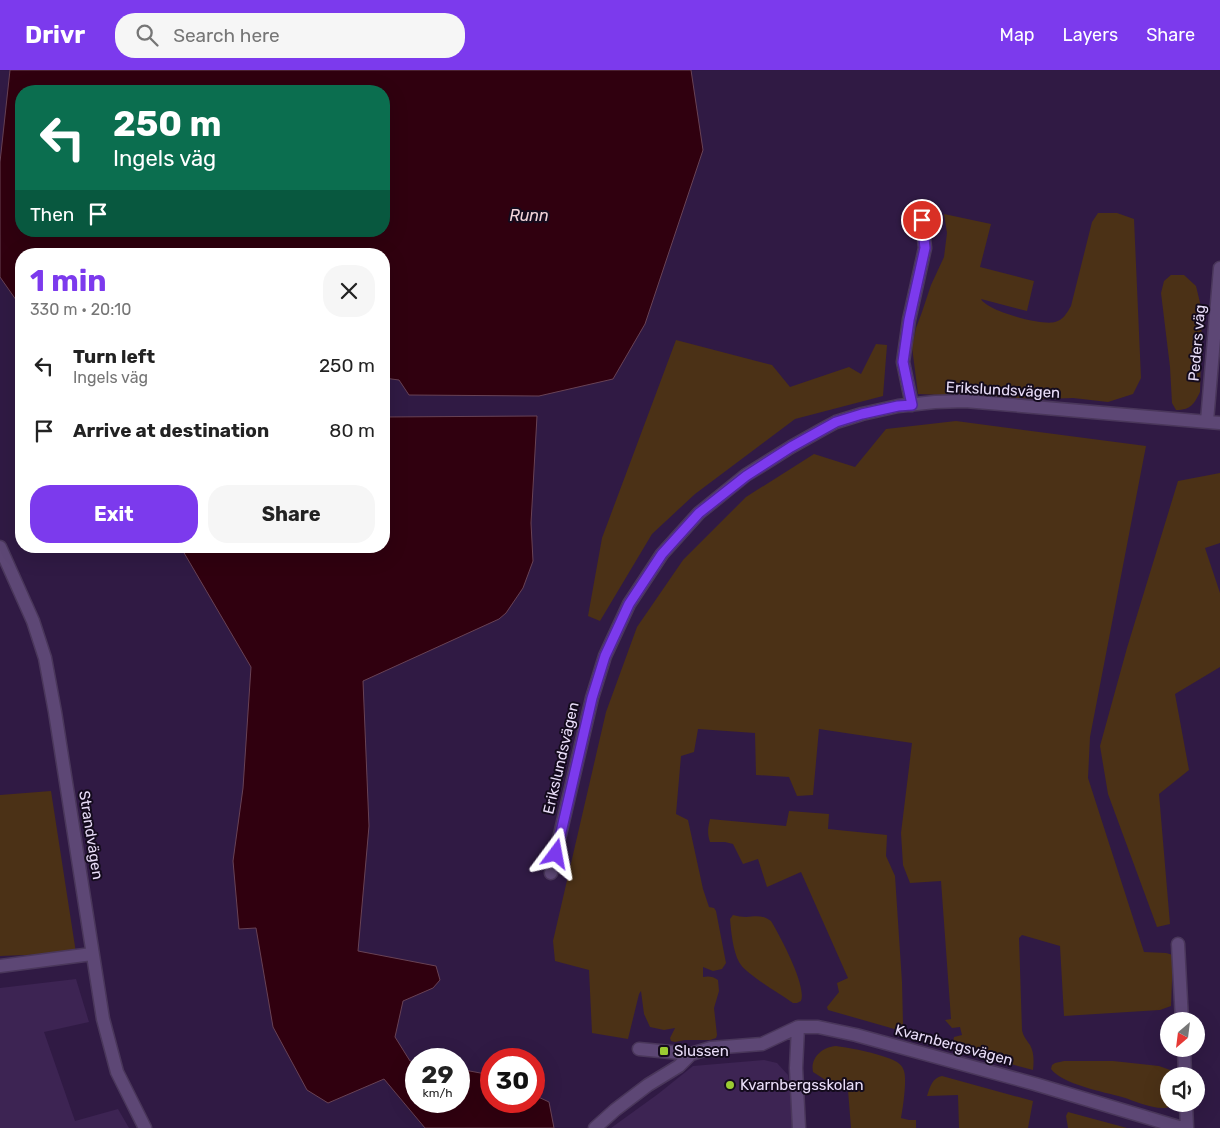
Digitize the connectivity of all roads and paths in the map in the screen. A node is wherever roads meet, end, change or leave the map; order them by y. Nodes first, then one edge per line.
1 (922, 220) dead end
2 (1220, 268) edge
3 (912, 405) junction
4 (1214, 422) edge
5 (0, 548) edge
6 (551, 873) dead end
7 (1178, 944) dead end
8 (92, 954) junction
9 (0, 966) edge
10 (1182, 1012) edge
11 (798, 1027) junction
12 (639, 1048) dead end
13 (691, 1054) junction
14 (1186, 1112) edge
15 (145, 1128) edge
16 (595, 1128) edge
17 (799, 1128) edge
18 (1182, 1128) edge
19 (1187, 1128) edge

1 - 3 street
2 - 4 street, Peders väg
3 - 4 street, Erikslundsvägen
3 - 6 street, Erikslundsvägen
5 - 8 street, Strandvägen
7 - 10 street
8 - 9 street
8 - 15 street, Strandvägen
11 - 13 street, Kvarnbergsvägen
11 - 17 street
11 - 18 street, Kvarnbergsvägen
12 - 13 street
13 - 16 street
14 - 19 street

